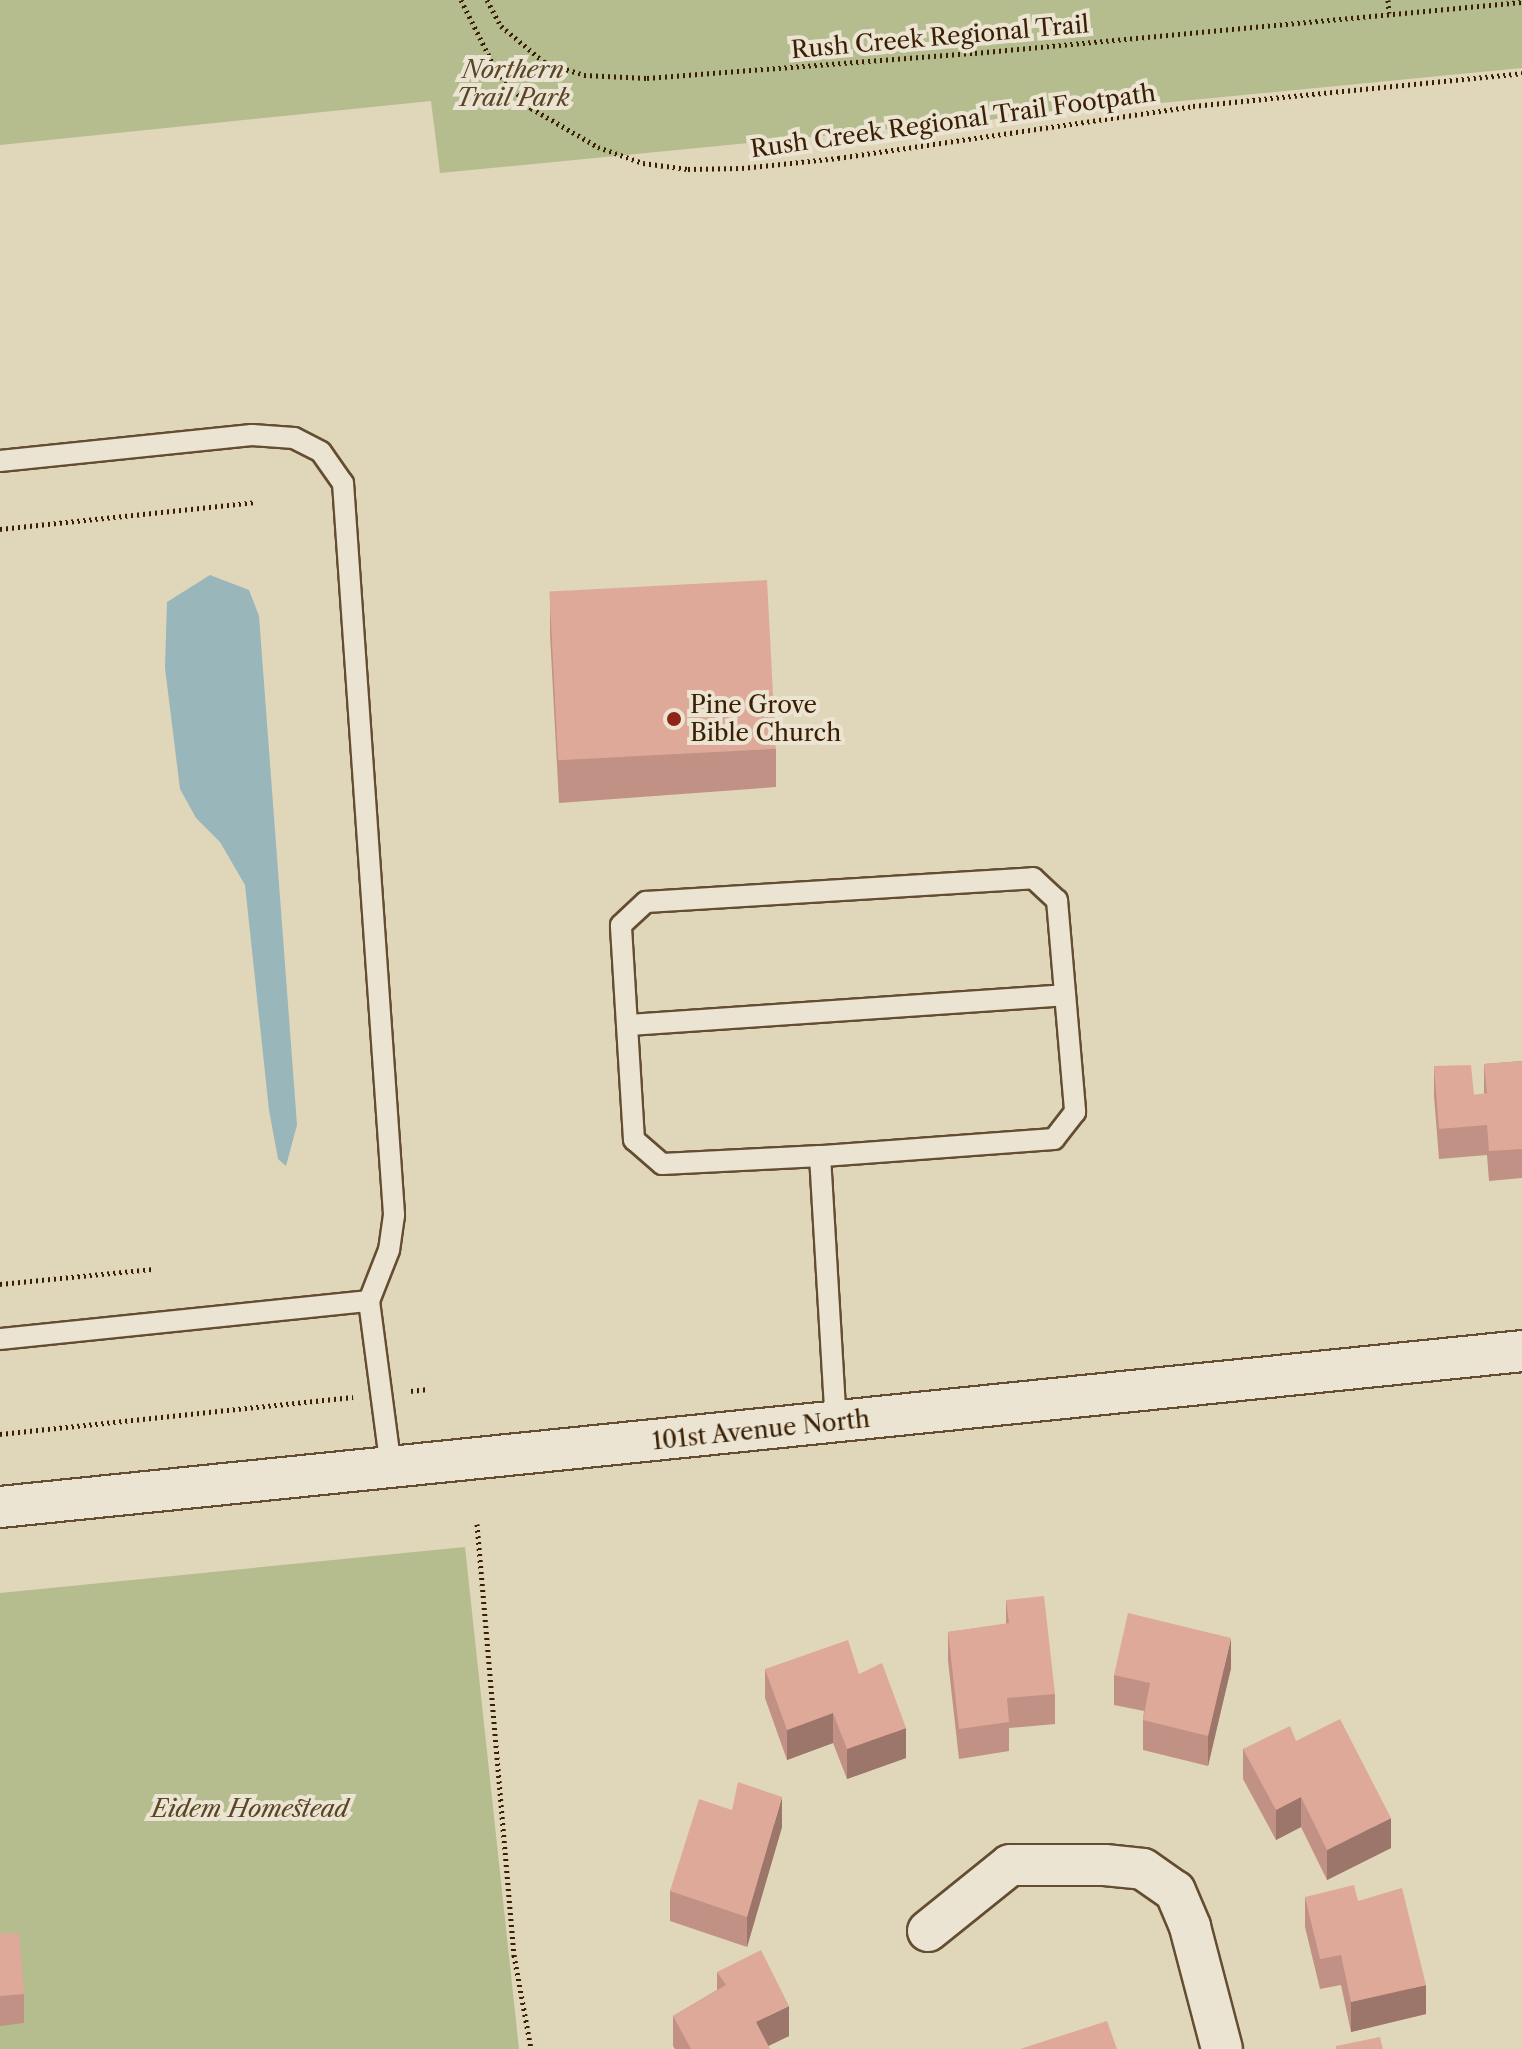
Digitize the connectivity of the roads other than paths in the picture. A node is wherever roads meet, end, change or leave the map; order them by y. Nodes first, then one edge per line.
1 (0, 461) edge
2 (1065, 995) junction
3 (628, 1025) junction
4 (820, 1156) junction
5 (369, 1301) junction
6 (0, 1339) edge
7 (1522, 1351) edge
8 (836, 1423) junction
9 (391, 1468) junction
10 (0, 1507) edge
11 (928, 1931) dead end
12 (1222, 2049) edge

1 - 5 lane
2 - 3 lane
2 - 3 lane
2 - 4 lane
3 - 4 lane
4 - 8 lane
5 - 6 lane
5 - 9 lane
7 - 8 street, 101st Avenue North
8 - 9 street, 101st Avenue North
9 - 10 street, 101st Avenue North
11 - 12 street

